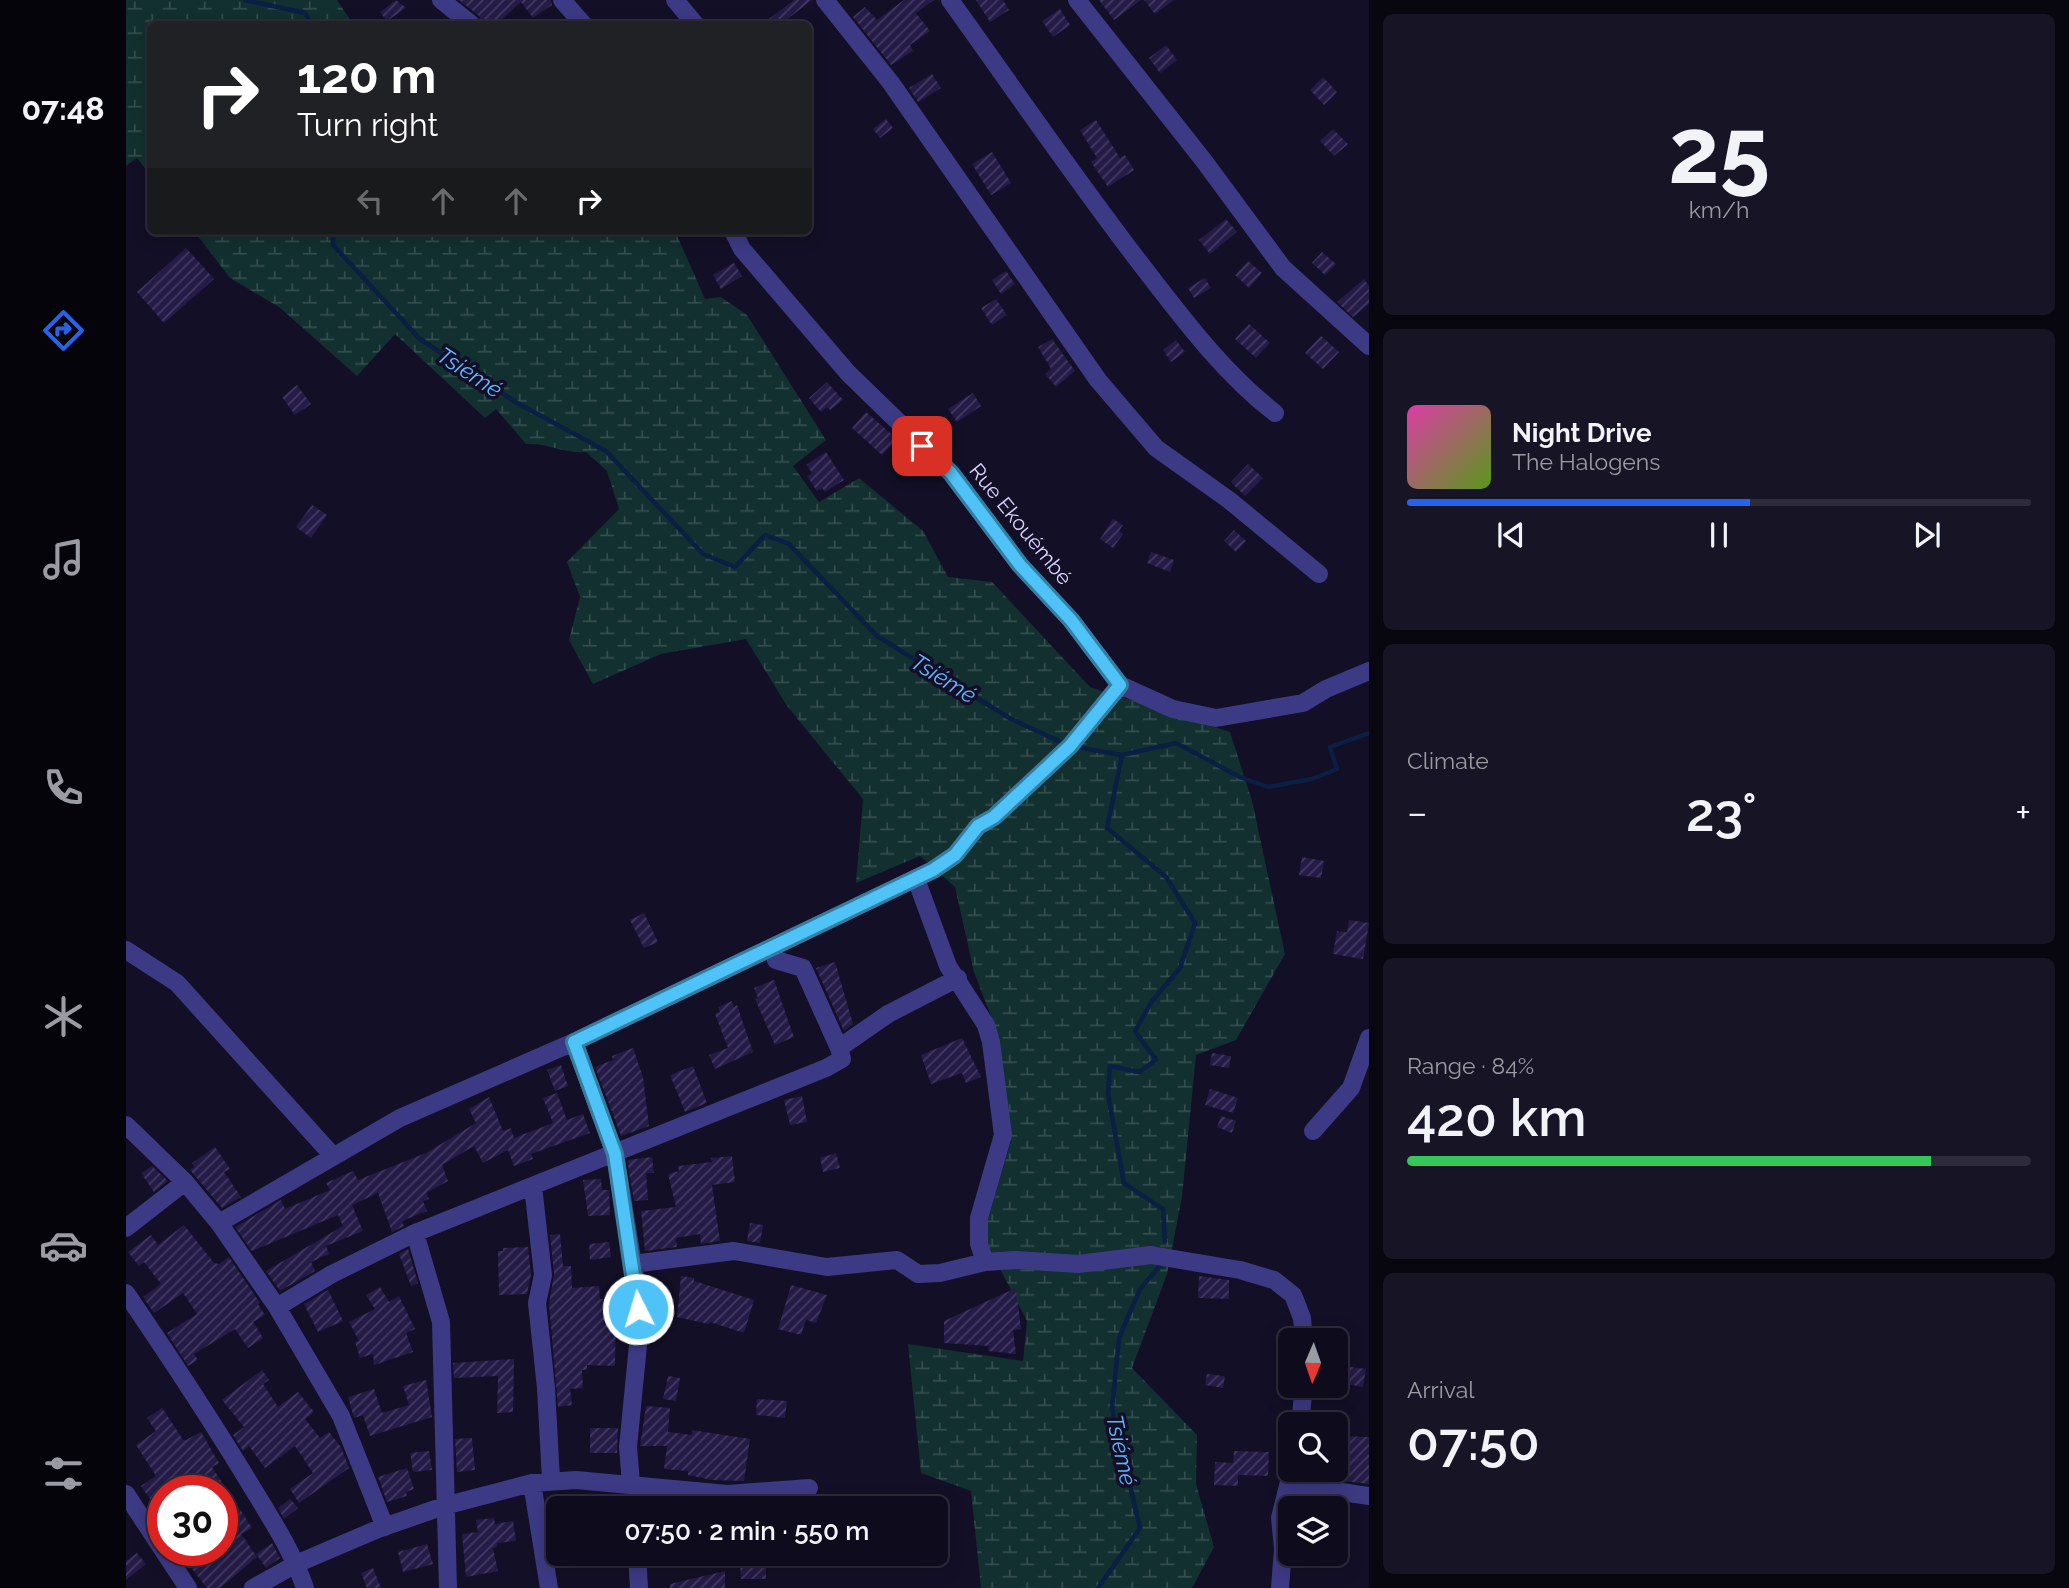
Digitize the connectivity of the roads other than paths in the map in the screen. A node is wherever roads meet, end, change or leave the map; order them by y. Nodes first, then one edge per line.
1 (441, 0) edge
2 (562, 0) edge
3 (675, 0) edge
4 (825, 0) edge
5 (950, 0) edge
6 (1077, 0) edge
7 (467, 21) edge
8 (580, 21) edge
9 (692, 21) edge
10 (735, 235) edge
11 (1369, 346) edge
12 (1275, 413) dead end
13 (1319, 575) dead end
14 (1369, 671) edge
15 (1120, 685) junction
16 (916, 879) junction
17 (772, 947) junction
18 (126, 950) edge
19 (958, 978) junction
20 (1369, 1038) edge
21 (574, 1042) junction
22 (839, 1048) junction
23 (126, 1125) edge
24 (1313, 1131) dead end
25 (615, 1154) junction
26 (334, 1156) junction
27 (185, 1182) junction
28 (533, 1186) junction
29 (219, 1223) junction
30 (126, 1228) edge
31 (415, 1233) junction
32 (985, 1262) junction
33 (633, 1264) junction
34 (126, 1293) edge
35 (276, 1307) junction
36 (1303, 1328) edge
37 (551, 1480) junction
38 (1290, 1482) edge
39 (1312, 1482) edge
40 (532, 1483) junction
41 (630, 1483) junction
42 (809, 1488) dead end
43 (126, 1494) edge
44 (632, 1496) edge
45 (1369, 1496) edge
46 (444, 1506) junction
47 (147, 1526) edge
48 (384, 1527) junction
49 (296, 1564) junction
50 (174, 1566) edge
51 (637, 1566) edge
52 (188, 1588) edge
53 (253, 1588) edge
54 (305, 1588) edge
55 (448, 1588) edge
56 (549, 1588) edge
57 (639, 1588) edge
58 (1280, 1588) edge

1 - 7 street
2 - 8 street
3 - 9 street
4 - 13 street
5 - 12 street
6 - 11 street
10 - 15 street, Rue Ekouémbé
14 - 15 street, Rue Ekouémbé
15 - 16 street
16 - 17 street
16 - 19 street
17 - 21 street
17 - 22 street
18 - 26 street
19 - 22 street
19 - 32 street
20 - 24 street
21 - 25 street
21 - 26 street
22 - 25 street
23 - 27 street
25 - 28 street
25 - 33 street
26 - 29 street
27 - 29 street
27 - 30 street
28 - 31 street
28 - 37 street
29 - 35 street
31 - 35 street
31 - 46 street
32 - 33 street
32 - 36 street
33 - 41 street
34 - 49 street
35 - 48 street
37 - 40 street
37 - 41 street
38 - 58 street
39 - 45 street
40 - 46 street
40 - 56 street
41 - 42 street
41 - 44 street
43 - 47 street
46 - 48 street
46 - 55 street
48 - 49 street
49 - 53 street
49 - 54 street
50 - 52 street
51 - 57 street

